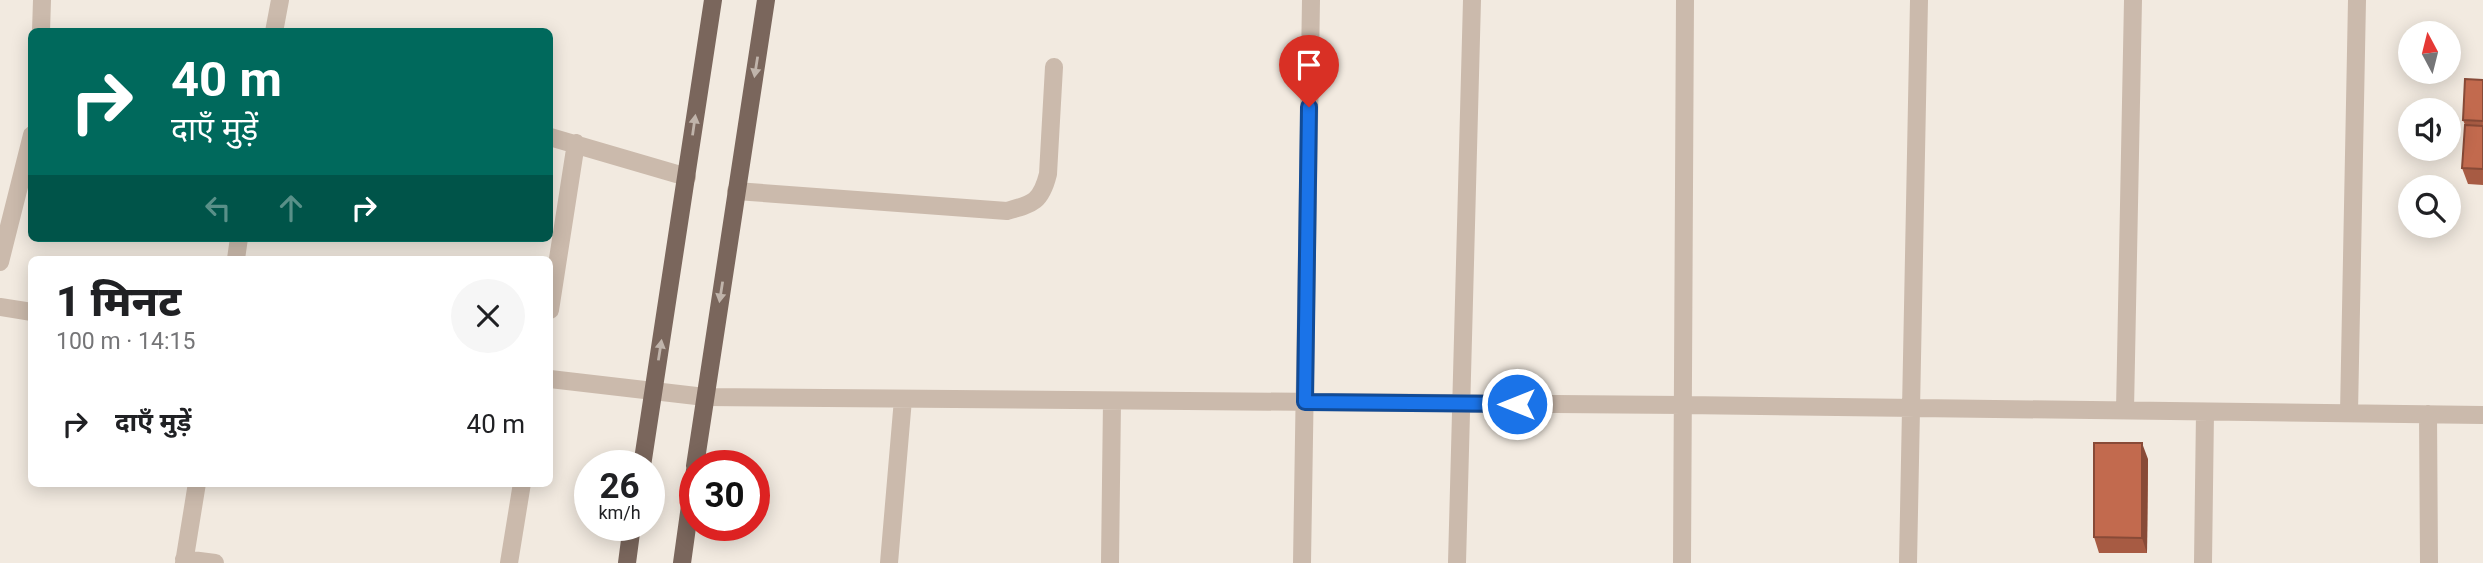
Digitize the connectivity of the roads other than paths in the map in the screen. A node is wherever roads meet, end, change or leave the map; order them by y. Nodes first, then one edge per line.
1 (42, 0) edge
2 (280, 0) edge
3 (713, 0) edge
4 (766, 0) edge
5 (1311, 0) edge
6 (1472, 0) edge
7 (1685, 0) edge
8 (1919, 0) edge
9 (2133, 0) edge
10 (2357, 0) edge
11 (41, 28) edge
12 (275, 28) edge
13 (1054, 67) dead end
14 (553, 138) edge
15 (576, 144) junction
16 (28, 151) edge
17 (687, 177) junction
18 (736, 191) junction
19 (0, 262) edge
20 (553, 291) edge
21 (0, 307) edge
22 (28, 311) edge
23 (553, 379) edge
24 (653, 391) junction
25 (705, 397) junction
26 (903, 399) junction
27 (1112, 401) junction
28 (1305, 402) junction
29 (1462, 404) junction
30 (1683, 405) junction
31 (1911, 408) junction
32 (2124, 410) junction
33 (2205, 412) junction
34 (2349, 413) junction
35 (2428, 414) junction
36 (2483, 415) edge
37 (644, 450) edge
38 (698, 450) edge
39 (196, 487) edge
40 (521, 487) edge
41 (630, 541) edge
42 (685, 541) edge
43 (184, 561) edge
44 (215, 563) edge
45 (509, 563) edge
46 (627, 563) edge
47 (682, 563) edge
48 (888, 563) edge
49 (1110, 563) edge
50 (1303, 563) edge
51 (1457, 563) edge
52 (1682, 563) edge
53 (1908, 563) edge
54 (2203, 563) edge
55 (2429, 563) edge

1 - 11 street
2 - 12 street
17 -> 3 main road
4 -> 18 main road
5 - 28 street
6 - 29 street
7 - 30 street
8 - 31 street
9 - 32 street
10 - 34 street
13 - 18 street
14 - 15 street
15 - 17 street
15 - 20 street
16 - 19 street
24 -> 17 main road
18 -> 25 main road
21 - 22 street
23 - 24 street
24 - 25 street
24 - 37 main road
25 - 26 street
25 - 38 main road
26 - 27 street
26 - 48 street
27 - 28 street
27 - 49 street
28 - 29 street
28 - 50 street
29 - 30 street
29 - 51 street
30 - 31 street
30 - 52 street
31 - 32 street
31 - 53 street
32 - 33 street
33 - 34 street
33 - 54 street
34 - 35 street
35 - 36 street
35 - 55 street
39 - 43 street
40 - 45 street
41 - 46 main road
42 - 47 main road
43 - 44 street

